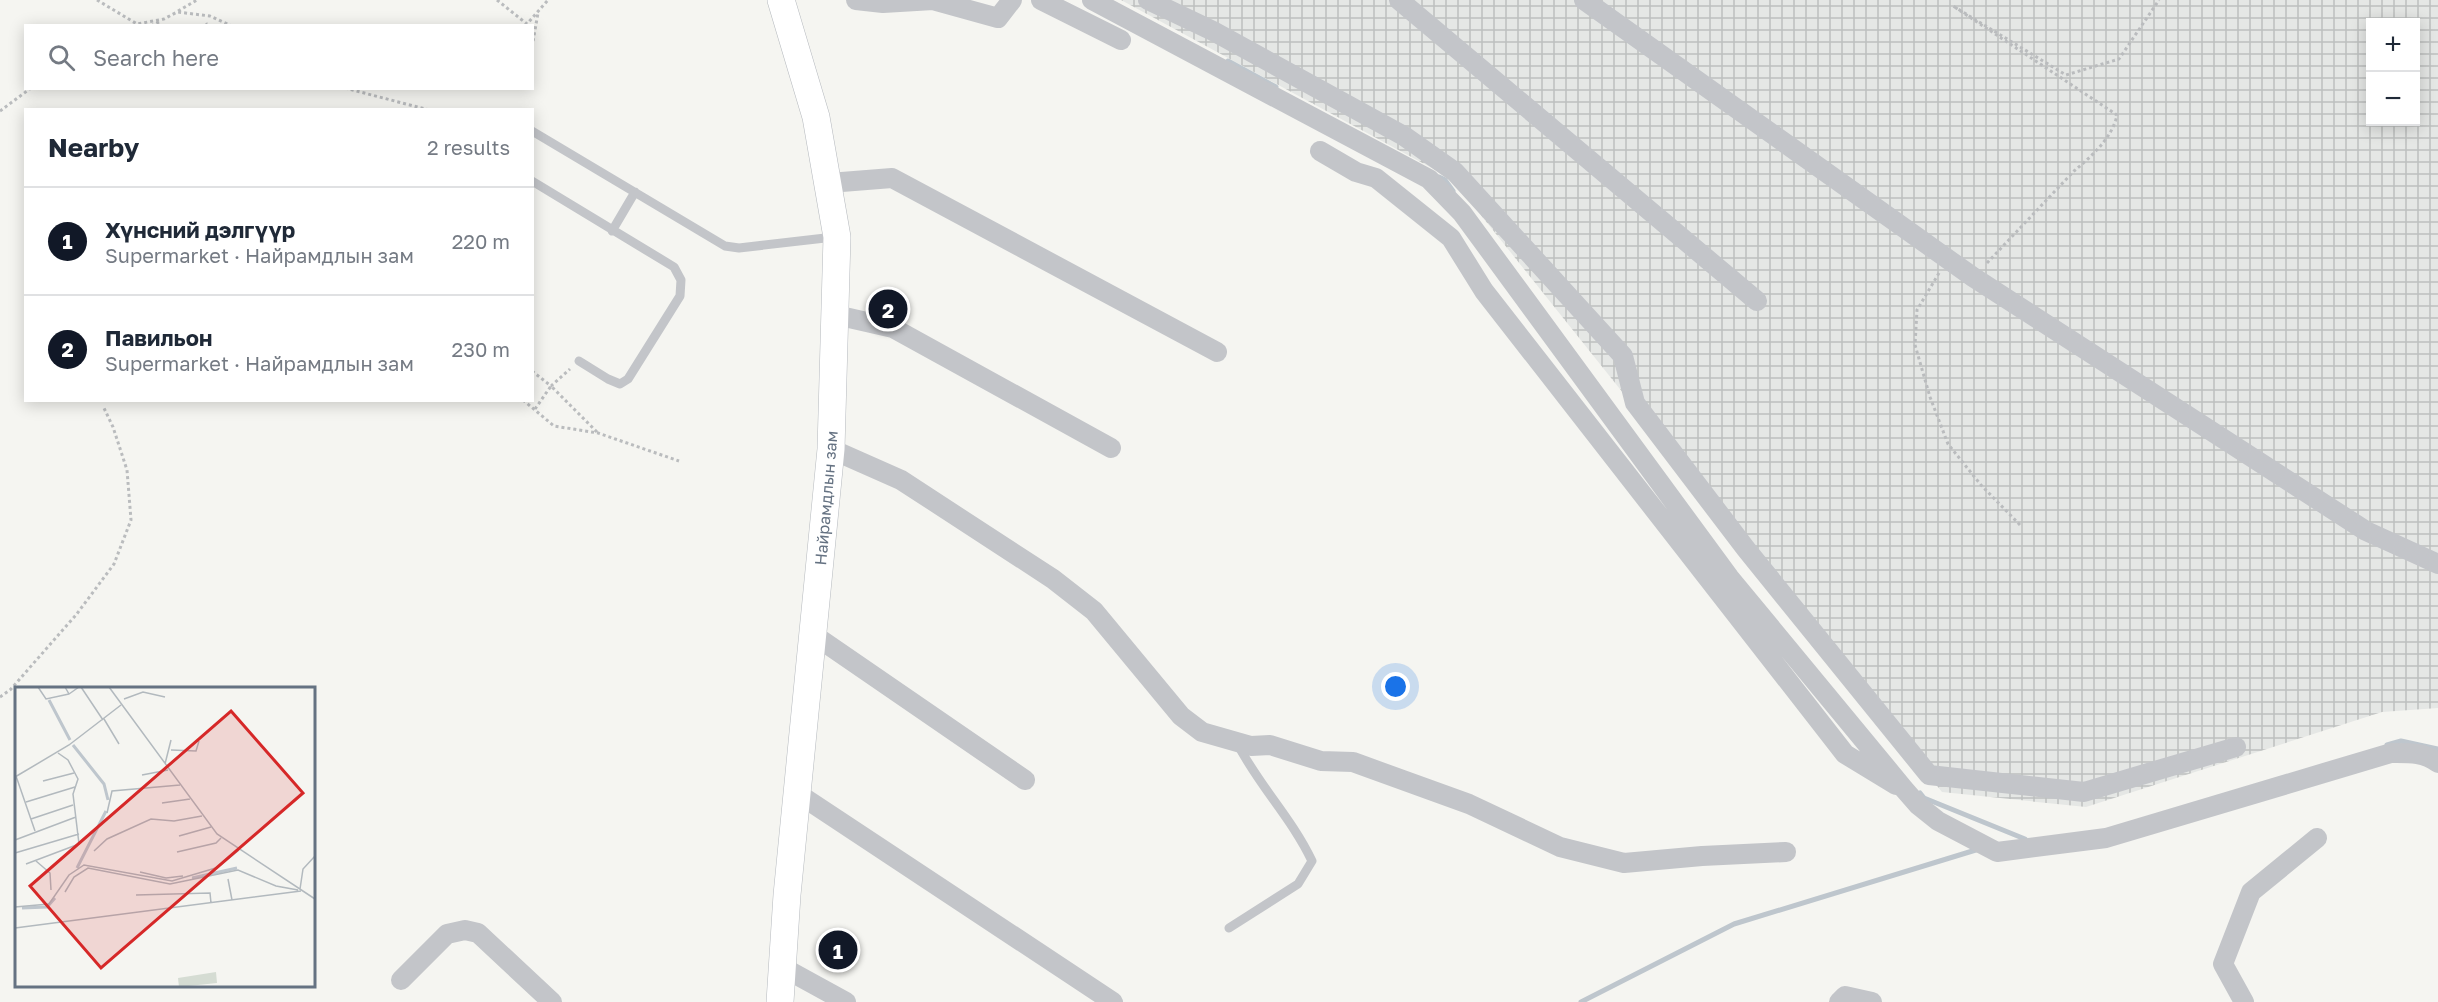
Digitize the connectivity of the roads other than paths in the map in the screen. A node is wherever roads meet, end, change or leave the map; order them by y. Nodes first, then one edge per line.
1 (781, 0) edge
2 (856, 0) edge
3 (1012, 0) edge
4 (1041, 0) edge
5 (1092, 0) edge
6 (1148, 0) edge
7 (1399, 0) edge
8 (1584, 0) edge
9 (1121, 40) dead end
10 (534, 131) edge
11 (1320, 151) dead end
12 (534, 182) edge
13 (829, 183) junction
14 (635, 192) junction
15 (612, 231) junction
16 (837, 237) junction
17 (1757, 301) dead end
18 (836, 315) junction
19 (1217, 352) dead end
20 (579, 361) road end
21 (1111, 448) dead end
22 (831, 449) junction
23 (2438, 564) edge
24 (814, 635) junction
25 (1237, 741) junction
26 (2235, 747) dead end
27 (2438, 763) edge
28 (1025, 780) dead end
29 (1904, 789) junction
30 (796, 793) junction
31 (2317, 838) dead end
32 (1785, 852) dead end
33 (1229, 928) dead end
34 (784, 968) junction
35 (401, 980) dead end
36 (552, 1002) edge
37 (780, 1002) edge
38 (846, 1002) edge
39 (1113, 1002) edge
40 (1839, 1002) edge
41 (1872, 1002) edge
42 (2244, 1002) edge

1 - 13 main road, Найрамдлын зам
2 - 3 street
4 - 9 street
5 - 29 street
6 - 26 street
7 - 17 street
8 - 23 street
10 - 14 lane
11 - 29 street
12 - 15 lane
13 - 16 main road, Найрамдлын зам
13 - 19 street
14 - 15 lane
14 - 16 lane
15 - 20 lane
16 - 18 main road, Найрамдлын зам
18 - 21 street
18 - 22 main road, Найрамдлын зам
22 - 24 main road, Найрамдлын зам
22 - 25 street
24 - 28 street
24 - 30 main road, Найрамдлын зам
25 - 32 street
25 - 33 lane
27 - 29 street
30 - 34 main road, Найрамдлын зам
30 - 39 street
31 - 42 street
34 - 37 main road, Найрамдлын зам
34 - 38 street
35 - 36 street
40 - 41 street

